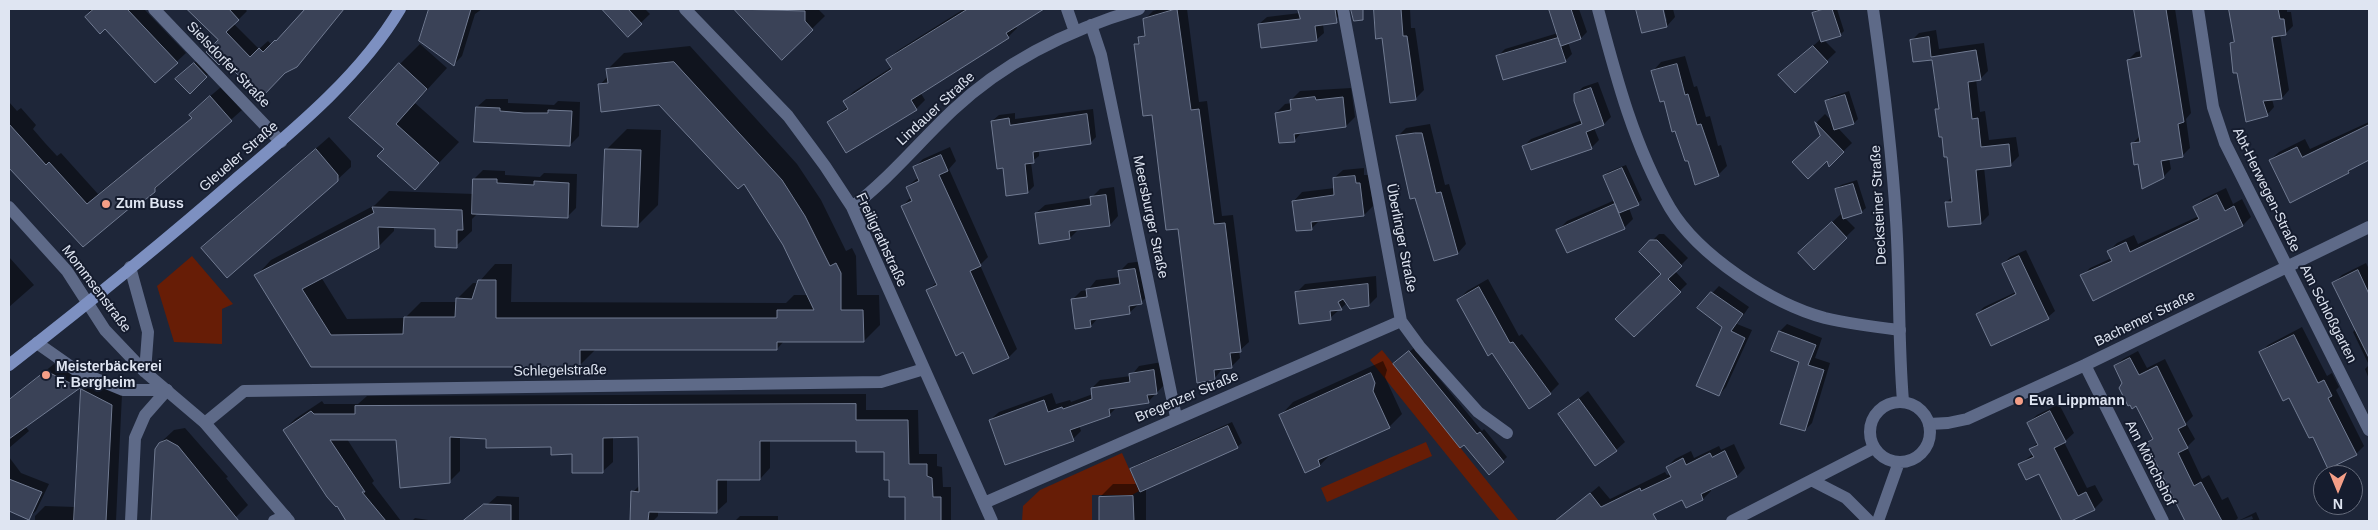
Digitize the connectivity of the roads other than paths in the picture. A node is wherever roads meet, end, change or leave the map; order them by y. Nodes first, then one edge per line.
1 (154, 9) edge
2 (400, 9) edge
3 (685, 9) edge
4 (1068, 9) edge
5 (1138, 9) edge
6 (1343, 9) edge
7 (1598, 9) edge
8 (1873, 9) edge
9 (2198, 9) edge
10 (1092, 25) junction
11 (1075, 32) junction
12 (281, 142) junction
13 (9, 207) edge
14 (852, 207) junction
15 (2369, 226) edge
16 (2287, 266) junction
17 (130, 267) junction
18 (88, 302) junction
19 (1401, 321) junction
20 (1900, 330) junction
21 (37, 343) junction
22 (9, 365) edge
23 (2084, 365) junction
24 (924, 369) junction
25 (145, 372) junction
26 (167, 390) junction
27 (1903, 401) junction
28 (1176, 417) junction
29 (205, 423) junction
30 (1929, 424) junction
31 (2369, 430) edge
32 (1507, 433) dead end
33 (1874, 448) junction
34 (1898, 462) junction
35 (1813, 481) junction
36 (984, 503) junction
37 (283, 520) edge
38 (131, 521) edge
39 (992, 521) edge
40 (1732, 521) edge
41 (1869, 521) edge
42 (1878, 521) edge
43 (2163, 521) edge

1 - 12 street, Sielsdorfer Straße
2 - 12 main road, Gleueler Straße
3 - 14 street, Freiligrathstraße
4 - 11 street
5 - 10 street, Lindauer Straße
6 - 19 street, Überlinger Straße
7 - 20 street
8 - 20 street, Decksteiner Straße
9 - 16 street, Abt-Herwegen-Straße
10 - 11 street, Lindauer Straße
10 - 28 street, Meersburger Straße
11 - 14 street, Lindauer Straße
12 - 17 main road, Gleueler Straße
13 - 18 street, Mommsenstraße
14 - 24 street, Freiligrathstraße
15 - 16 street, Bachemer Straße
16 - 23 street, Bachemer Straße
16 - 31 street, Am Schloßgarten
17 - 18 main road, Gleueler Straße
17 - 25 street
18 - 21 main road, Gleueler Straße
18 - 25 street, Mommsenstraße
19 - 28 street, Bregenzer Straße
19 - 32 street, Überlinger Straße
20 - 27 street, Decksteiner Straße
21 - 22 main road, Gleueler Straße
21 - 26 street
23 - 30 street, Bachemer Straße
23 - 43 street, Am Mönchshof
24 - 29 street, Schlegelstraße
24 - 36 street, Freiligrathstraße
25 - 26 street, Mommsenstraße
26 - 29 street, Mommsenstraße
26 - 38 street
27 - 30 street
27 - 33 street
28 - 36 street, Bregenzer Straße
29 - 37 street, Mommsenstraße
30 - 34 street
33 - 34 street
33 - 35 street
34 - 42 street
35 - 40 street
35 - 41 street
36 - 39 street, Freiligrathstraße

